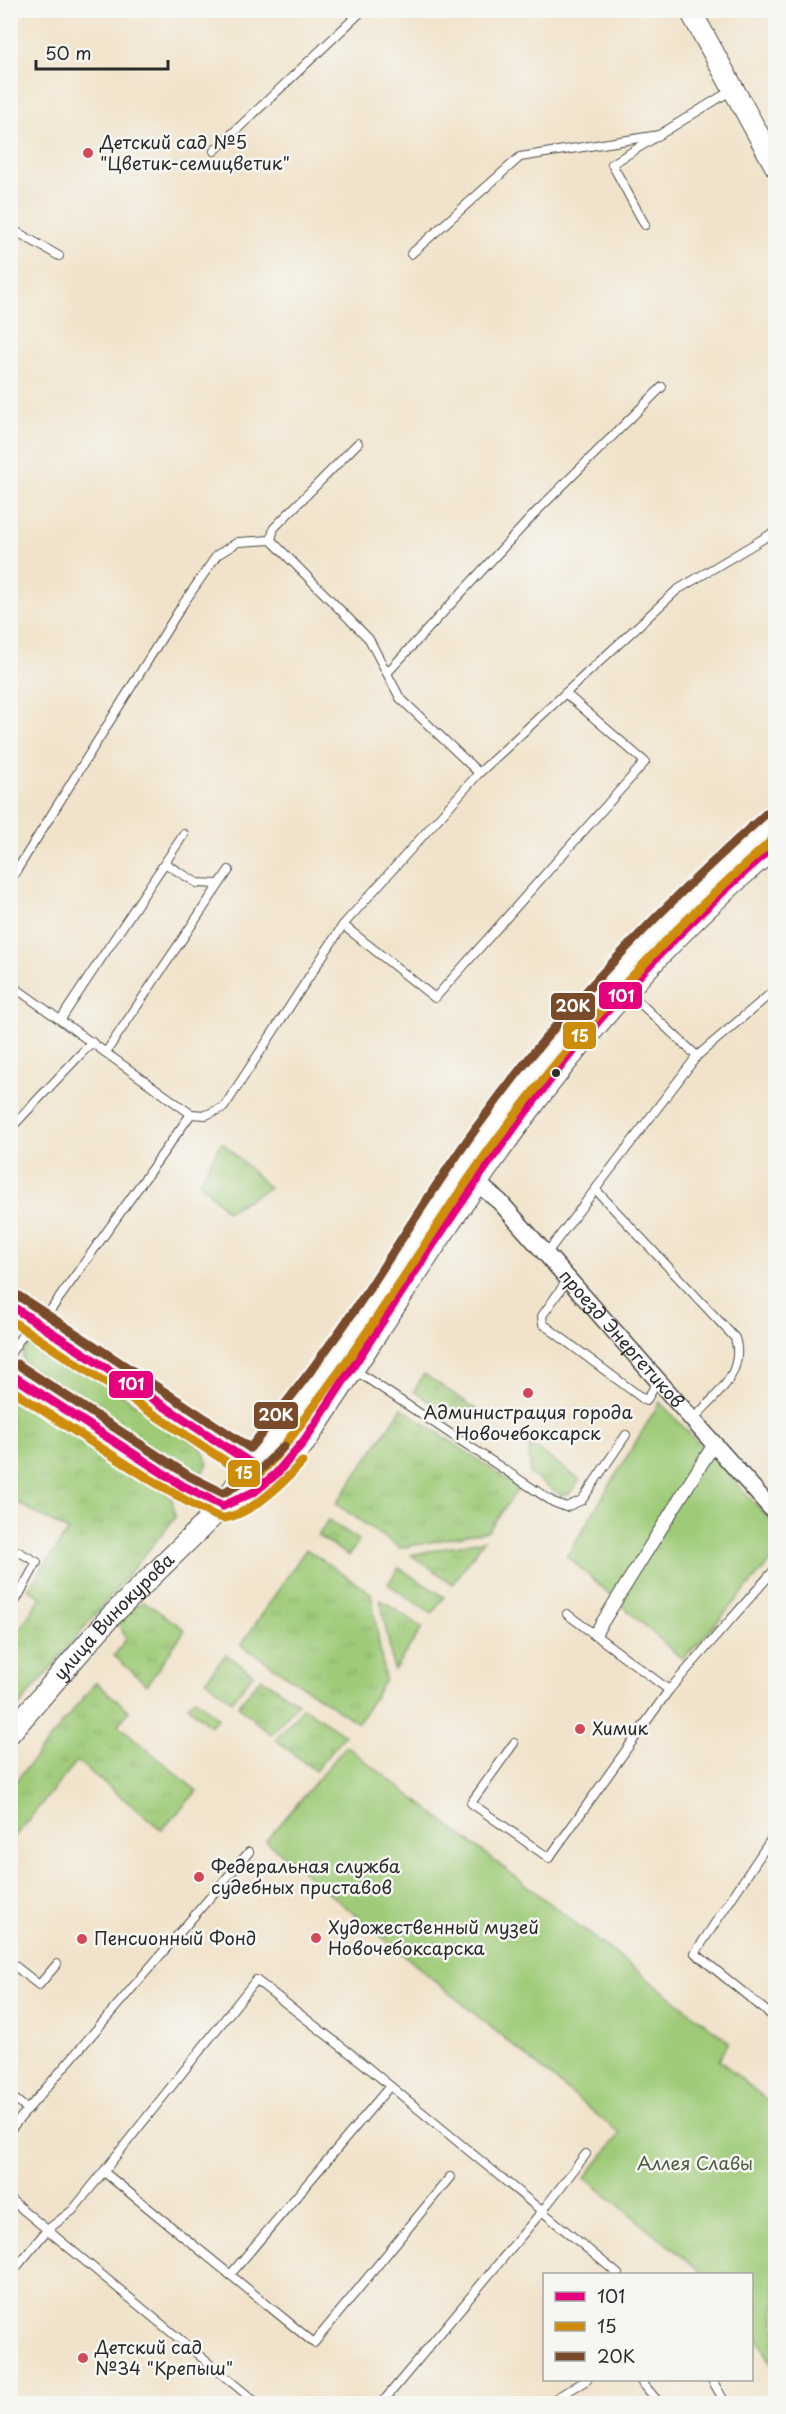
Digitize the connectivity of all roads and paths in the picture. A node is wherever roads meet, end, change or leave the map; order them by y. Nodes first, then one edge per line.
1 (363, 10) edge
2 (690, 10) edge
3 (732, 90) junction
4 (659, 135) junction
5 (214, 151) dead end
6 (776, 167) edge
7 (645, 225) dead end
8 (10, 228) edge
9 (411, 254) dead end
10 (59, 256) dead end
11 (662, 387) dead end
12 (358, 443) dead end
13 (776, 531) edge
14 (271, 540) junction
15 (387, 673) junction
16 (566, 693) junction
17 (479, 773) junction
18 (776, 821) edge
19 (184, 834) dead end
20 (776, 844) edge
21 (166, 864) junction
22 (229, 870) dead end
23 (10, 881) edge
24 (219, 884) junction
25 (343, 925) junction
26 (10, 984) edge
27 (619, 984) junction
28 (776, 988) edge
29 (61, 1019) junction
30 (92, 1042) junction
31 (106, 1052) junction
32 (697, 1056) junction
33 (191, 1114) junction
34 (10, 1129) edge
35 (468, 1177) junction
36 (596, 1190) junction
37 (546, 1254) junction
38 (568, 1279) junction
39 (10, 1305) edge
40 (36, 1323) junction
41 (10, 1354) edge
42 (353, 1368) junction
43 (10, 1374) edge
44 (658, 1381) junction
45 (692, 1420) junction
46 (626, 1435) dead end
47 (714, 1444) junction
48 (252, 1464) junction
49 (223, 1506) junction
50 (776, 1514) edge
51 (10, 1547) edge
52 (776, 1568) edge
53 (10, 1611) edge
54 (567, 1614) dead end
55 (595, 1634) junction
56 (669, 1690) junction
57 (12, 1727) edge
58 (514, 1743) dead end
59 (776, 1832) edge
60 (249, 1852) dead end
61 (10, 1962) edge
62 (57, 1964) dead end
63 (776, 2019) edge
64 (390, 2086) junction
65 (10, 2095) edge
66 (28, 2110) junction
67 (10, 2130) edge
68 (586, 2154) dead end
69 (104, 2172) junction
70 (450, 2177) dead end
71 (10, 2199) edge
72 (543, 2210) junction
73 (47, 2230) junction
74 (617, 2273) edge
75 (10, 2275) edge
76 (230, 2275) junction
77 (584, 2381) edge
78 (642, 2381) edge
79 (713, 2381) edge
80 (258, 2403) edge
81 (381, 2403) edge
82 (546, 2403) edge
83 (660, 2403) edge
84 (726, 2403) edge

1 - 5 lane
2 - 3 street
3 - 4 lane
3 - 6 street
4 - 7 lane
4 - 9 lane
8 - 10 lane
11 - 15 lane
12 - 14 lane
13 - 16 lane
14 - 15 lane
14 - 23 lane
15 - 17 lane
16 - 17 lane
16 - 25 lane
17 - 25 lane
18 - 27 main road, улица Винокурова
19 - 21 lane
20 - 27 main road, улица Винокурова
21 - 24 lane
21 - 29 lane
22 - 24 lane
24 - 31 lane
25 - 33 lane
26 - 29 lane
27 - 32 lane
27 - 35 main road, улица Винокурова
28 - 32 lane
29 - 30 lane
30 - 31 lane
30 - 34 lane
31 - 33 lane
32 - 36 lane
33 - 40 lane
35 - 37 street, проезд Энергетиков
35 - 42 main road, улица Винокурова
35 - 48 main road, улица Винокурова
36 - 37 lane
36 - 45 lane
37 - 38 street, проезд Энергетиков
38 - 44 street, проезд Энергетиков
38 - 44 lane
39 - 40 main road
40 - 41 lane
40 - 48 main road
42 - 46 lane
42 - 49 main road, улица Винокурова
43 - 49 main road
44 - 45 street, проезд Энергетиков
45 - 47 street, проезд Энергетиков
47 - 50 street, проезд Энергетиков
47 - 55 street
48 - 49 main road, улица Винокурова
49 - 57 street, улица Винокурова
51 - 53 lane
52 - 56 lane
54 - 55 lane
55 - 56 lane
56 - 58 lane
59 - 63 lane
60 - 66 lane
61 - 62 lane
64 - 69 lane
64 - 72 lane
64 - 76 lane
65 - 66 lane
66 - 67 lane
68 - 72 lane
69 - 73 lane
69 - 76 lane
70 - 76 lane
71 - 73 lane
72 - 74 lane
72 - 81 lane
73 - 75 lane
73 - 80 lane
77 - 82 lane
78 - 83 lane
79 - 84 lane

